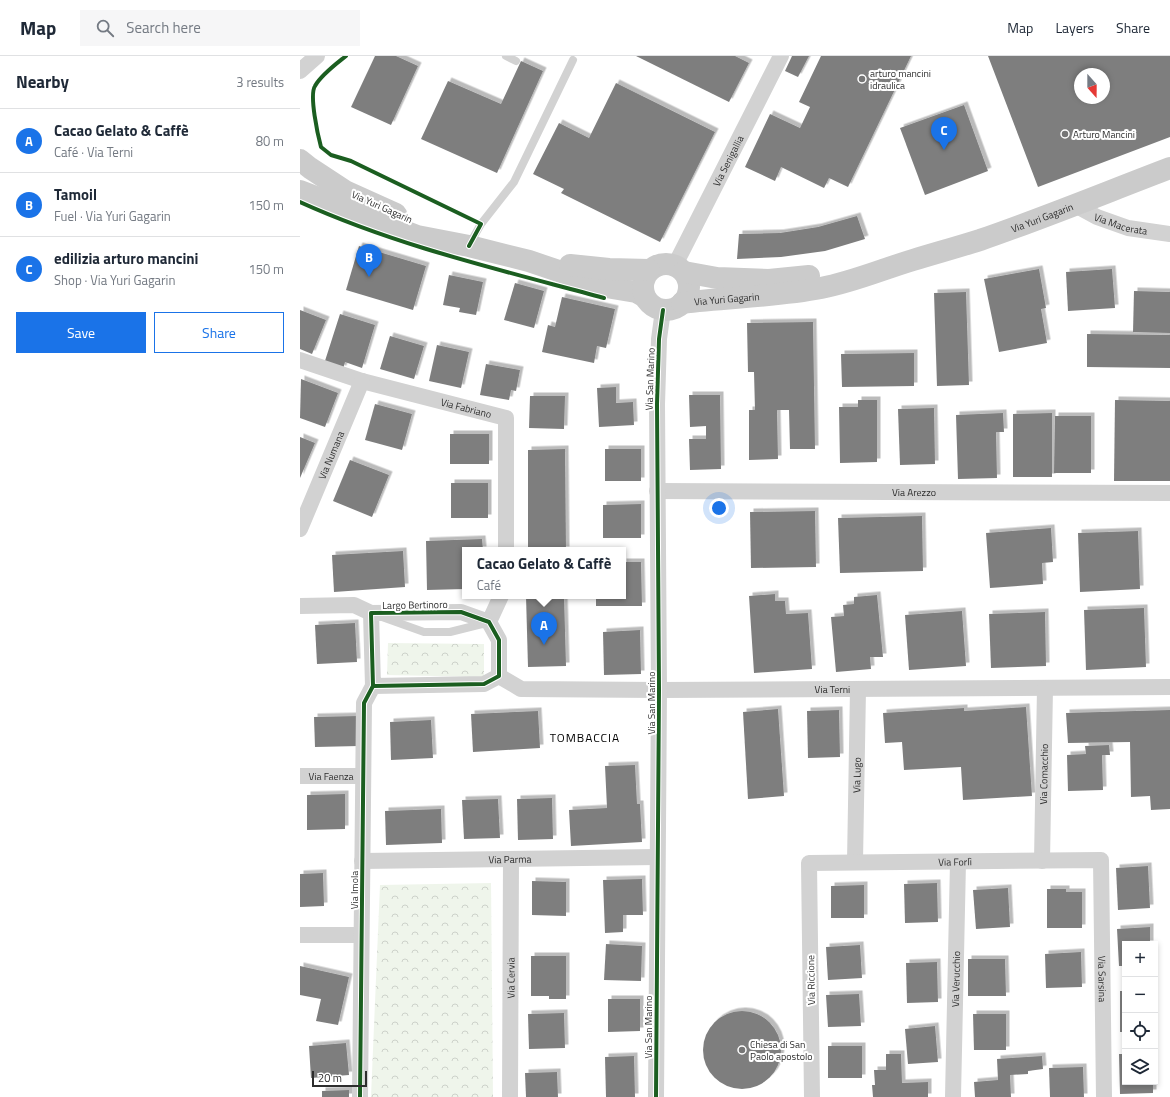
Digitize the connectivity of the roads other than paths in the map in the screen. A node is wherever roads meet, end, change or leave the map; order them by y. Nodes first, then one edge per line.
1 (317, 56) edge
2 (506, 56) edge
3 (781, 56) edge
4 (572, 60) dead end
5 (516, 61) dead end
6 (300, 71) edge
7 (300, 160) edge
8 (1170, 168) edge
9 (300, 191) edge
10 (1075, 205) junction
11 (1170, 234) edge
12 (469, 246) junction
13 (911, 260) junction
14 (529, 261) junction
15 (680, 269) junction
16 (649, 270) junction
17 (645, 297) junction
18 (672, 306) junction
19 (300, 360) edge
20 (362, 381) junction
21 (657, 491) junction
22 (1170, 493) edge
23 (300, 529) edge
24 (506, 547) edge
25 (500, 599) edge
26 (300, 606) edge
27 (371, 613) junction
28 (489, 622) junction
29 (499, 676) junction
30 (373, 686) junction
31 (1170, 687) edge
32 (1045, 688) junction
33 (858, 689) junction
34 (659, 690) junction
35 (300, 776) edge
36 (363, 776) junction
37 (657, 857) junction
38 (511, 859) junction
39 (1101, 860) joint
40 (362, 861) junction
41 (1042, 861) junction
42 (855, 862) junction
43 (958, 862) junction
44 (809, 863) joint
45 (300, 935) edge
46 (361, 935) junction
47 (360, 1097) edge
48 (510, 1097) edge
49 (656, 1097) edge
50 (812, 1097) edge
51 (953, 1097) edge
52 (1104, 1097) edge

1 - 6 street
2 - 5 lane
3 - 15 street, Via Senigallia
4 - 12 lane
7 - 12 main road, Via Yuri Gagarin
8 - 10 main road, Via Yuri Gagarin
9 - 12 main road, Via Yuri Gagarin
10 - 11 street, Via Macerata
10 - 13 main road, Via Yuri Gagarin
12 - 14 main road, Via Yuri Gagarin
13 - 15 main road, Via Yuri Gagarin
13 - 18 main road, Via Yuri Gagarin
14 - 16 main road, Via Yuri Gagarin
14 - 17 main road, Via Yuri Gagarin
15 - 16 main road, Via Yuri Gagarin
15 - 18 main road, Via Yuri Gagarin
16 - 17 main road
17 - 18 main road, Via Yuri Gagarin
18 - 21 street, Via San Marino
19 - 20 street, Via Fabriano
20 - 23 street, Via Numana
20 - 24 street, Via Fabriano
21 - 22 street, Via Arezzo
21 - 34 street, Via San Marino
25 - 28 street
26 - 27 street
27 - 28 street, Largo Bertinoro
27 - 30 street, Largo Bertinoro
28 - 29 street
29 - 30 street
29 - 34 street, Via Terni
30 - 36 street, Via Imola
31 - 32 street, Via Terni
32 - 33 street, Via Terni
32 - 41 street, Via Comacchio
33 - 34 street, Via Terni
33 - 42 street, Via Lugo
34 - 37 street, Via San Marino
35 - 36 street, Via Faenza
36 - 40 street, Via Imola
37 - 38 street, Via Parma
37 - 49 street, Via San Marino
38 - 40 street, Via Parma
38 - 48 street, Via Cervia
39 - 41 street, Via Forlì
39 - 52 street, Via Sarsina
40 - 46 street, Via Imola
41 - 43 street, Via Forlì
42 - 43 street, Via Forlì
42 - 44 street, Via Forlì
43 - 51 street, Via Verucchio
44 - 50 street, Via Riccione
45 - 46 street
46 - 47 street, Via Imola

